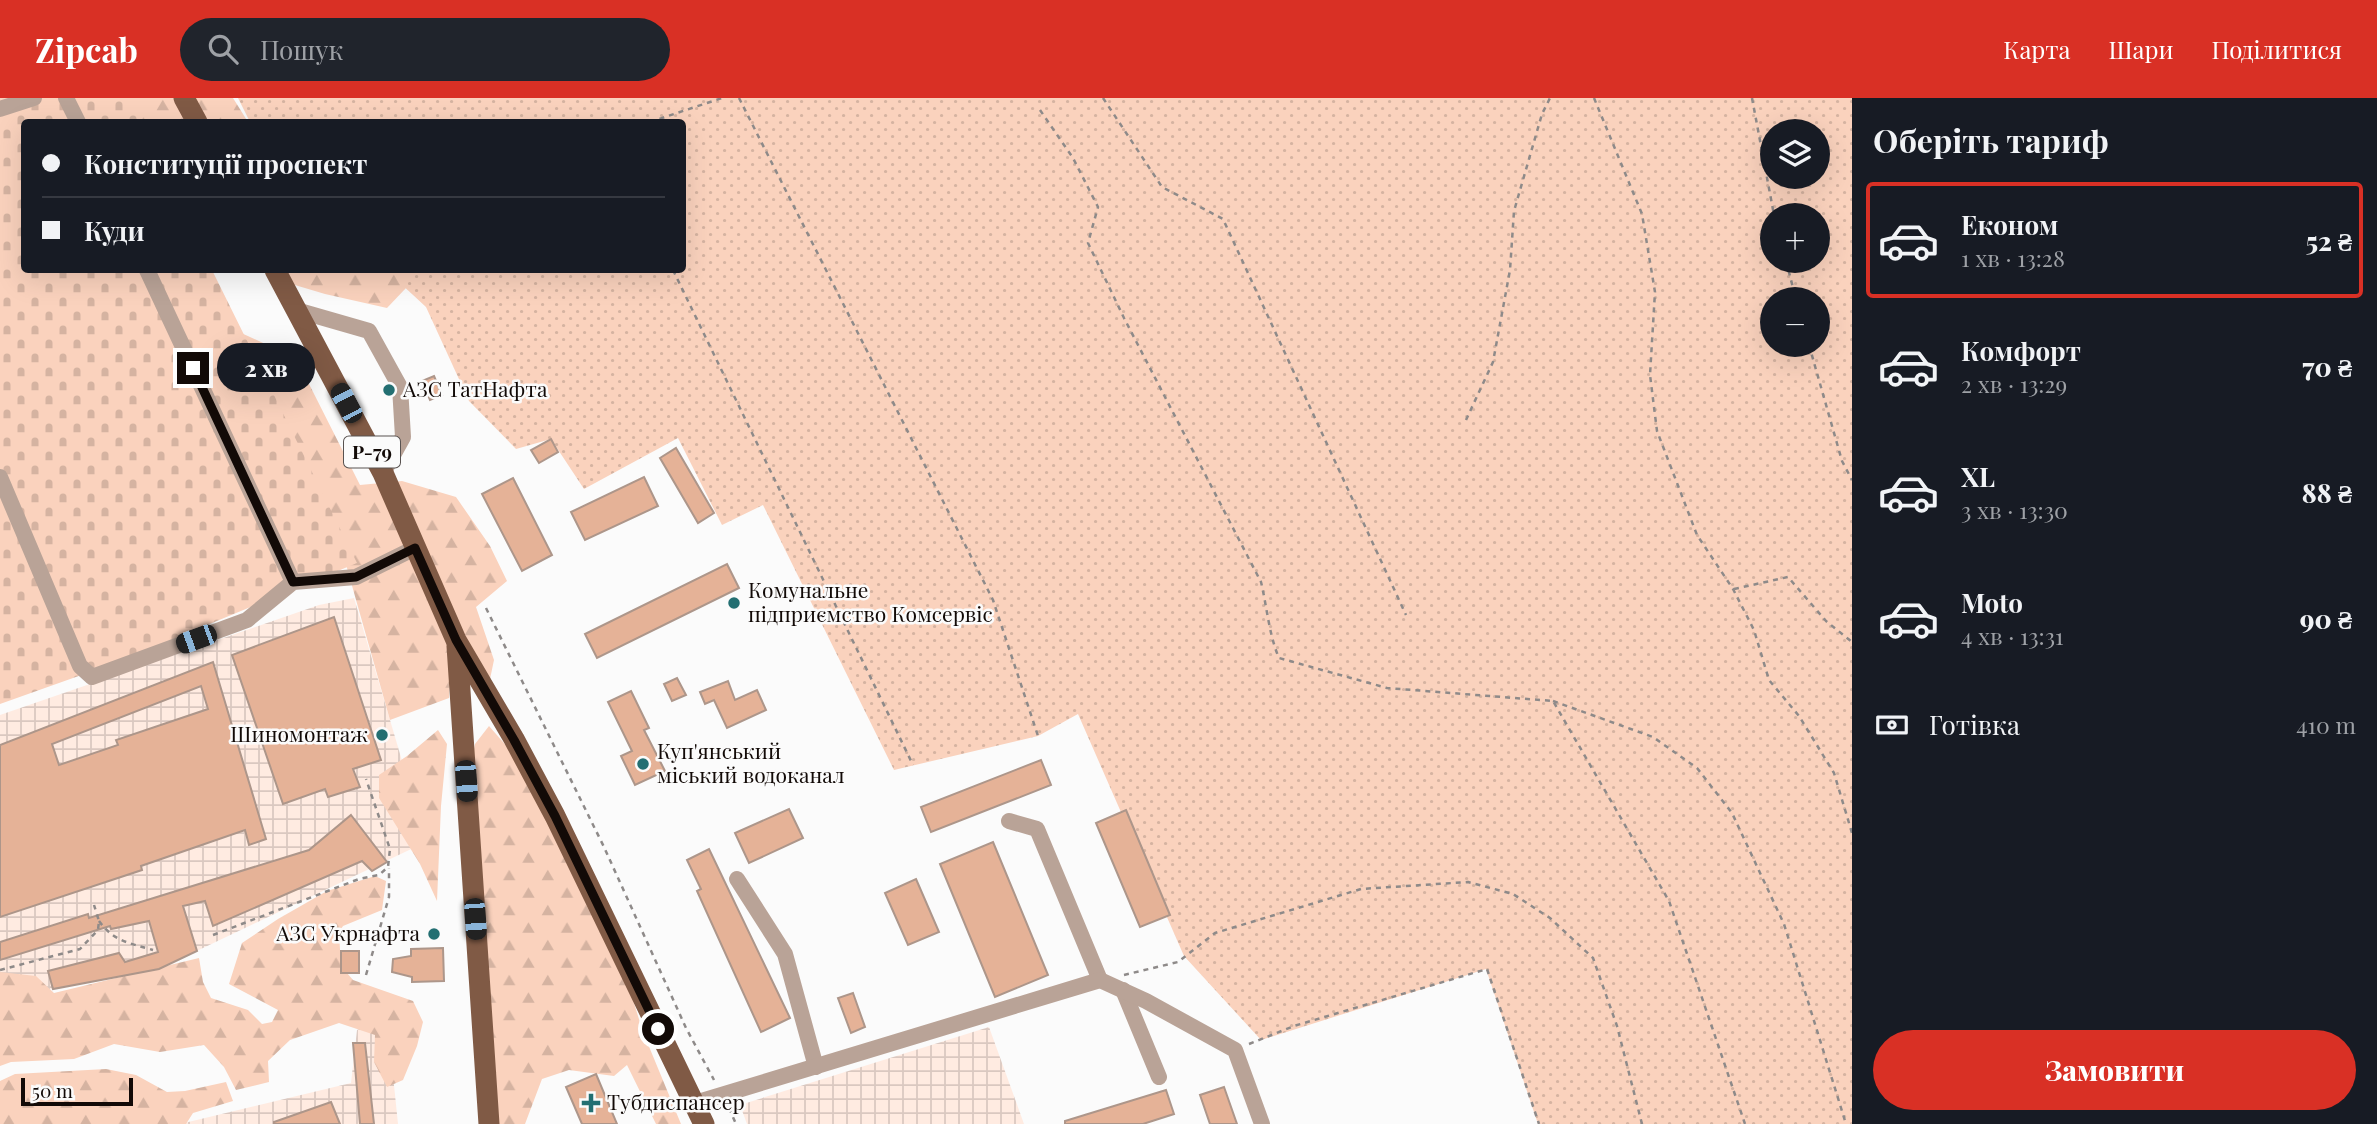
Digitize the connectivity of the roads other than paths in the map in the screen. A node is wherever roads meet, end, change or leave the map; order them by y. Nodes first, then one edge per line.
1 (34, 98) edge
2 (65, 98) edge
3 (184, 98) edge
4 (0, 108) edge
5 (76, 119) edge
6 (195, 119) edge
7 (148, 273) edge
8 (277, 273) edge
9 (296, 310) junction
10 (383, 473) junction
11 (0, 477) edge
12 (415, 548) junction
13 (293, 582) junction
14 (456, 640) junction
15 (1009, 821) dead end
16 (737, 878) dead end
17 (1100, 980) junction
18 (1123, 990) junction
19 (816, 1067) junction
20 (1159, 1077) dead end
21 (695, 1103) junction
22 (489, 1124) edge
23 (704, 1124) edge
24 (1262, 1124) edge

1 - 4 lane
2 - 5 lane
3 - 6 main road
7 - 13 lane
8 - 9 main road, Р-79
9 - 10 main road, Р-79
9 - 10 lane
10 - 12 main road, Р-79
11 - 13 lane
12 - 13 lane
12 - 14 main road, Р-79
14 - 21 main road, Р-79
14 - 22 main road, Р-79
15 - 17 lane
16 - 19 lane
17 - 18 lane
17 - 19 lane
18 - 20 lane
18 - 24 lane
19 - 21 lane
21 - 23 main road, Р-79

